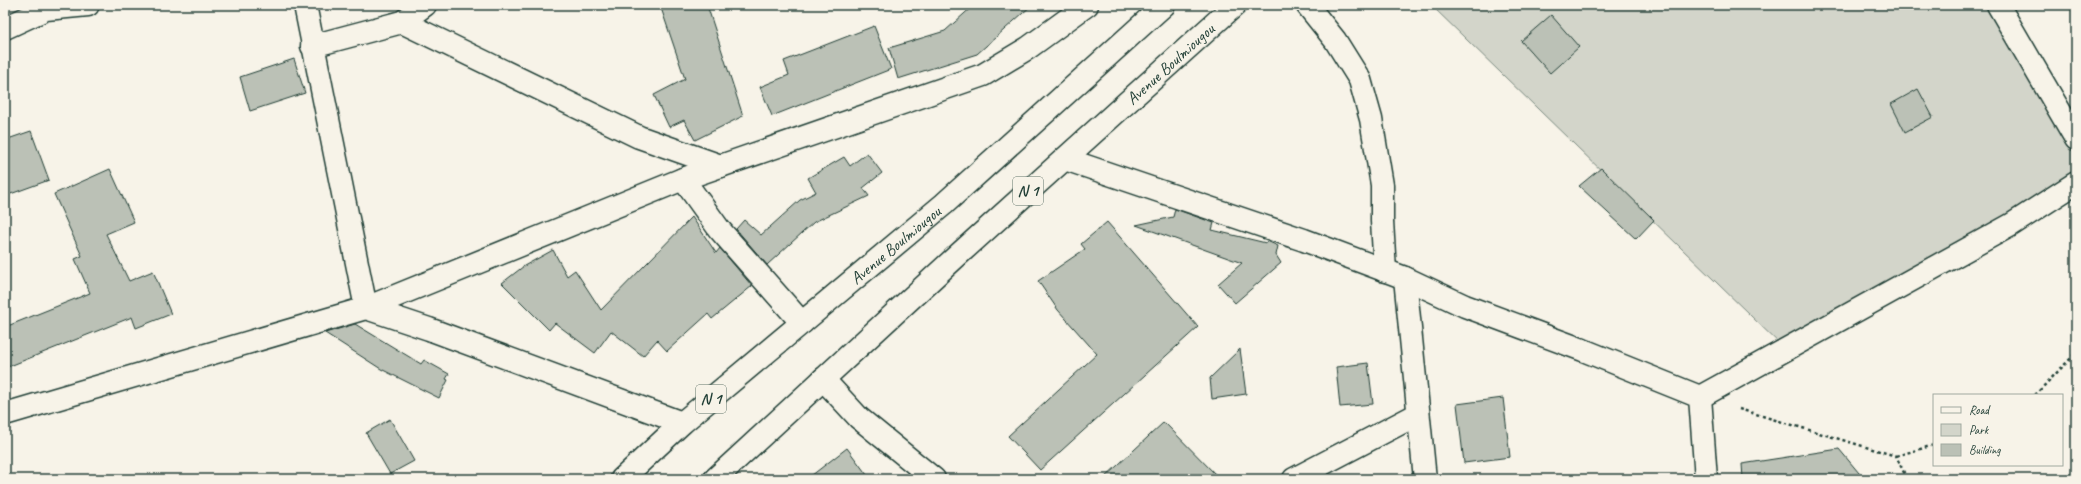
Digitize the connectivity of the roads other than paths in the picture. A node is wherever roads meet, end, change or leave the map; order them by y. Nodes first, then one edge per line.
1 (88, 5) edge
2 (305, 5) edge
3 (425, 5) edge
4 (1086, 5) edge
5 (1164, 5) edge
6 (1235, 5) edge
7 (1307, 5) edge
8 (1998, 5) edge
9 (43, 7) edge
10 (402, 22) junction
11 (5, 28) edge
12 (312, 46) junction
13 (2076, 139) edge
14 (1065, 158) junction
15 (721, 166) junction
16 (683, 178) junction
17 (2076, 183) edge
18 (1385, 271) junction
19 (1405, 278) junction
20 (366, 308) junction
21 (802, 323) junction
22 (823, 379) junction
23 (1700, 397) junction
24 (5, 414) edge
25 (1418, 414) junction
26 (682, 423) junction
27 (622, 479) edge
28 (715, 479) edge
29 (934, 479) edge
30 (1294, 479) edge
31 (1425, 479) edge
32 (1706, 479) edge

1 - 9 main road
2 - 12 main road
3 - 10 main road
4 - 15 main road
5 - 21 main road, Avenue Boulmiougou / N 1
6 - 14 main road, Avenue Boulmiougou / N 1
7 - 18 main road
8 - 13 main road
9 - 11 main road
10 - 12 main road
10 - 15 main road
12 - 20 main road
14 - 18 main road
14 - 22 main road, Avenue Boulmiougou / N 1
15 - 16 main road
16 - 20 main road
16 - 21 main road
17 - 23 main road
18 - 19 main road
19 - 23 main road
19 - 25 main road
20 - 24 main road
20 - 26 main road
21 - 26 main road, Avenue Boulmiougou / N 1
22 - 28 main road, Avenue Boulmiougou / N 1
22 - 29 main road
23 - 32 main road
25 - 30 main road
25 - 31 main road
26 - 27 main road, Avenue Boulmiougou / N 1

